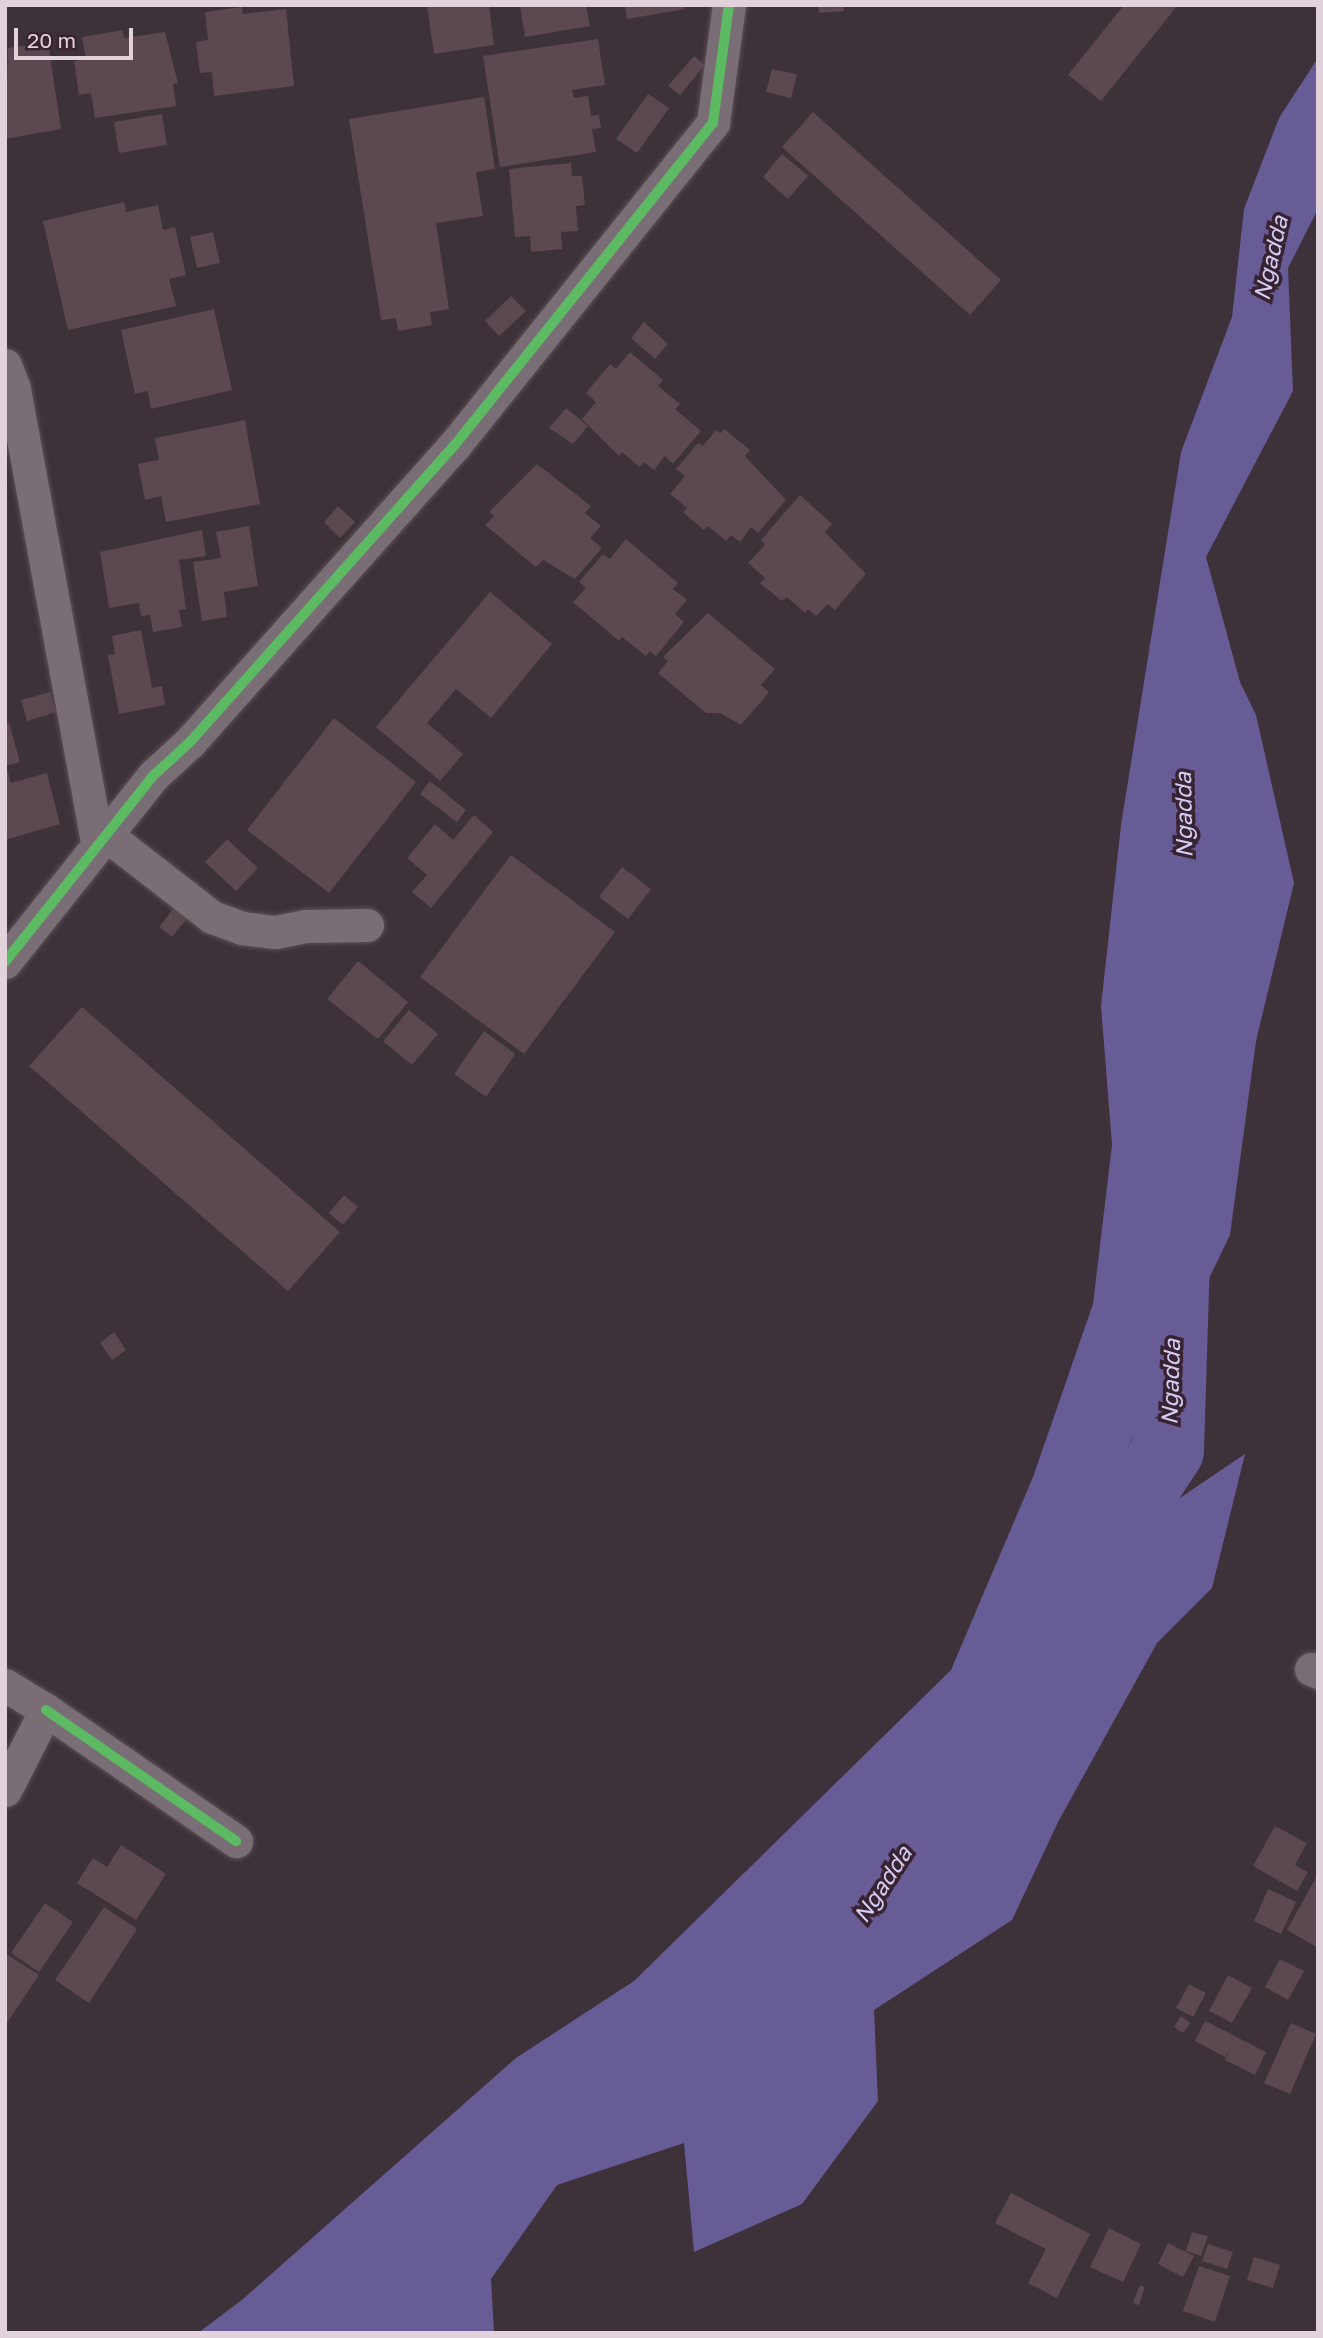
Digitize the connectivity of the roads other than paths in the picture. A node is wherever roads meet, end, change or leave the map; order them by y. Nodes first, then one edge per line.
1 (729, 5) edge
2 (5, 365) edge
3 (101, 839) junction
4 (367, 925) dead end
5 (5, 962) edge
6 (5, 1685) edge
7 (46, 1710) junction
8 (5, 1790) edge
9 (236, 1840) dead end

1 - 3 street
2 - 3 street
3 - 4 street
3 - 5 street
6 - 7 street
7 - 8 street
7 - 9 street

